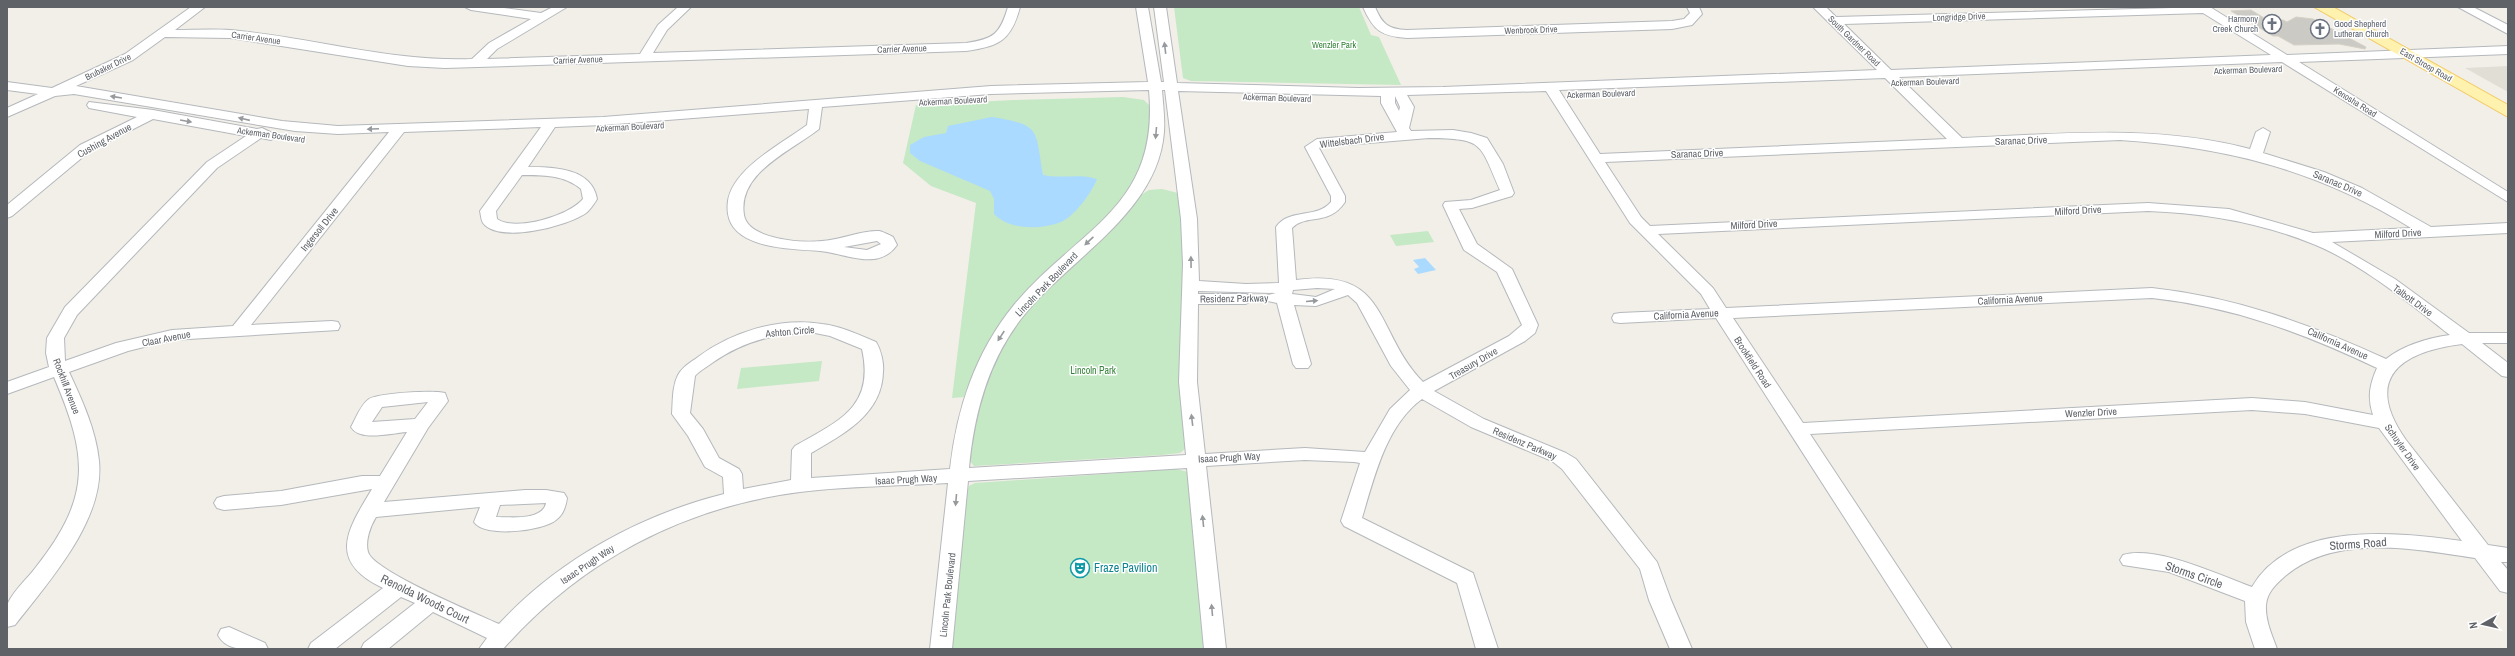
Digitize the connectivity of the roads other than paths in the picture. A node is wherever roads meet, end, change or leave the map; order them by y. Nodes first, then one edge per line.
1 (200, 7) edge
2 (471, 7) edge
3 (561, 7) edge
4 (685, 7) edge
5 (1014, 7) edge
6 (1142, 7) edge
7 (1160, 7) edge
8 (1370, 7) edge
9 (1693, 7) edge
10 (1819, 7) edge
11 (2322, 7) edge
12 (2339, 7) edge
13 (2464, 7) edge
14 (2204, 8) edge
15 (542, 17) junction
16 (1833, 21) junction
17 (2508, 30) edge
18 (164, 33) junction
19 (2508, 50) edge
20 (644, 58) junction
21 (2423, 58) junction
22 (2508, 59) edge
23 (2286, 60) junction
24 (475, 63) junction
25 (2299, 68) junction
26 (1893, 79) junction
27 (7, 86) edge
28 (1162, 91) junction
29 (55, 92) junction
30 (1554, 92) junction
31 (1395, 96) junction
32 (2508, 102) edge
33 (170, 106) junction
34 (809, 108) junction
35 (2508, 112) edge
36 (7, 113) edge
37 (150, 115) junction
38 (548, 127) junction
39 (266, 130) junction
40 (1405, 130) junction
41 (2263, 132) dead end
42 (396, 133) junction
43 (1958, 142) junction
44 (2256, 154) junction
45 (1594, 158) junction
46 (518, 171) junction
47 (2508, 198) edge
48 (7, 213) edge
49 (2508, 228) edge
50 (1645, 231) junction
51 (2428, 232) junction
52 (2312, 238) junction
53 (822, 246) dead end
54 (1285, 291) junction
55 (1190, 292) junction
56 (1720, 313) junction
57 (1620, 318) dead end
58 (332, 326) dead end
59 (239, 330) junction
60 (2508, 338) edge
61 (2465, 339) junction
62 (1302, 364) dead end
63 (2387, 366) junction
64 (59, 369) junction
65 (2508, 372) edge
66 (7, 388) edge
67 (1423, 390) junction
68 (2386, 423) junction
69 (420, 425) dead end
70 (1796, 429) junction
71 (1196, 459) junction
72 (1371, 459) junction
73 (958, 476) junction
74 (385, 482) junction
75 (801, 485) junction
76 (734, 497) junction
77 (492, 500) dead end
78 (224, 503) dead end
79 (368, 511) junction
80 (2482, 552) junction
81 (2508, 555) edge
82 (2130, 560) dead end
83 (2508, 585) edge
84 (399, 588) junction
85 (2256, 597) junction
86 (430, 603) junction
87 (7, 619) edge
88 (229, 635) dead end
89 (495, 642) edge
90 (257, 649) edge
91 (319, 649) edge
92 (372, 649) edge
93 (941, 649) edge
94 (1215, 649) edge
95 (1487, 649) edge
96 (1681, 649) edge
97 (1941, 649) edge
98 (2266, 649) edge

1 - 18 street, Brubaker Drive
2 - 15 street
3 - 15 street
4 - 20 street
5 - 20 street, Carrier Avenue
6 - 28 street, Lincoln Park Boulevard
28 -> 7 street, Lincoln Park Boulevard
8 - 9 street, Wenbrook Drive
10 - 16 street, South Gardner Road
11 - 21 main road, East Stroop Road
12 - 21 main road, East Stroop Road
13 - 17 street
14 - 16 street, Longridge Drive
14 - 23 street, Kenosha Road
15 - 24 street
16 - 26 street, South Gardner Road
18 - 24 street, Carrier Avenue
18 - 29 street, Brubaker Drive
19 - 21 street, Ackerman Boulevard
20 - 24 street, Carrier Avenue
21 - 22 street, Ackerman Boulevard
21 - 23 street, Ackerman Boulevard
21 - 25 street, Ackerman Boulevard
21 - 32 main road, East Stroop Road
21 - 35 main road, East Stroop Road
23 - 25 street, Kenosha Road
23 - 26 street, Ackerman Boulevard
25 - 26 street, Ackerman Boulevard
25 - 47 street, Kenosha Road
26 - 30 street, Ackerman Boulevard
26 - 43 street, South Gardner Road
27 - 29 street, Ackerman Boulevard
28 - 31 street, Ackerman Boulevard
28 - 34 street, Ackerman Boulevard
55 -> 28 street, Lincoln Park Boulevard
28 -> 73 street, Lincoln Park Boulevard
33 -> 29 street, Ackerman Boulevard
29 - 36 street, Brubaker Drive
29 - 37 street, Ackerman Boulevard
30 - 31 street, Ackerman Boulevard
30 - 45 street, Brookfield Road
31 - 40 street
33 - 37 street, Cushing Avenue
39 -> 33 street, Ackerman Boulevard
34 - 38 street, Ackerman Boulevard
34 - 53 street
37 -> 39 street, Ackerman Boulevard
37 - 48 street, Cushing Avenue
38 - 42 street, Ackerman Boulevard
38 - 46 street
39 - 42 street, Ackerman Boulevard
39 - 64 street, Rockhill Avenue
40 - 54 street, Wittelsbach Drive
40 - 67 street, Treasury Drive
41 - 44 street
42 - 59 street, Ingersoll Drive
43 - 44 street, Saranac Drive
43 - 45 street, Saranac Drive
44 - 51 street, Saranac Drive
45 - 50 street, Brookfield Road
46 - 46 street
49 - 51 street, Milford Drive
50 - 52 street, Milford Drive
50 - 56 street, Brookfield Road
51 - 52 street, Milford Drive
52 - 61 street, Talbott Drive
54 - 55 street, Residenz Parkway
54 - 62 street, Wittelsbach Drive
54 - 67 street, Residenz Parkway
71 -> 55 street, Lincoln Park Boulevard
56 - 57 street, California Avenue
56 - 63 street, California Avenue
56 - 70 street, Brookfield Road
58 - 59 street, Claar Avenue
59 - 64 street, Claar Avenue
60 - 61 street, Schuyler Drive
61 - 63 street, Schuyler Drive
61 - 65 street, Talbott Drive
63 - 68 street, Schuyler Drive
64 - 66 street, Claar Avenue
64 - 87 street, Rockhill Avenue
67 - 72 street, Treasury Drive
67 - 96 street, Residenz Parkway
68 - 70 street, Wenzler Drive
68 - 80 street, Schuyler Drive
69 - 74 street, Renolda Woods Court
70 - 97 street, Brookfield Road
71 - 72 street, Isaac Prugh Way
71 - 73 street, Isaac Prugh Way
94 -> 71 street, Lincoln Park Boulevard
72 - 95 street, Treasury Drive
73 - 75 street, Isaac Prugh Way
73 -> 93 street, Lincoln Park Boulevard
74 - 78 street
74 - 79 street, Renolda Woods Court
75 - 76 street, Isaac Prugh Way
75 - 76 street, Ashton Circle
76 - 89 street, Isaac Prugh Way
77 - 79 street
79 - 84 street, Renolda Woods Court
80 - 81 street, Storms Road
80 - 83 street, Schuyler Drive
80 - 85 street, Storms Road
82 - 85 street, Storms Circle
84 - 86 street, Renolda Woods Court
84 - 91 street
85 - 98 street
86 - 89 street, Renolda Woods Court
86 - 92 street
88 - 90 street

